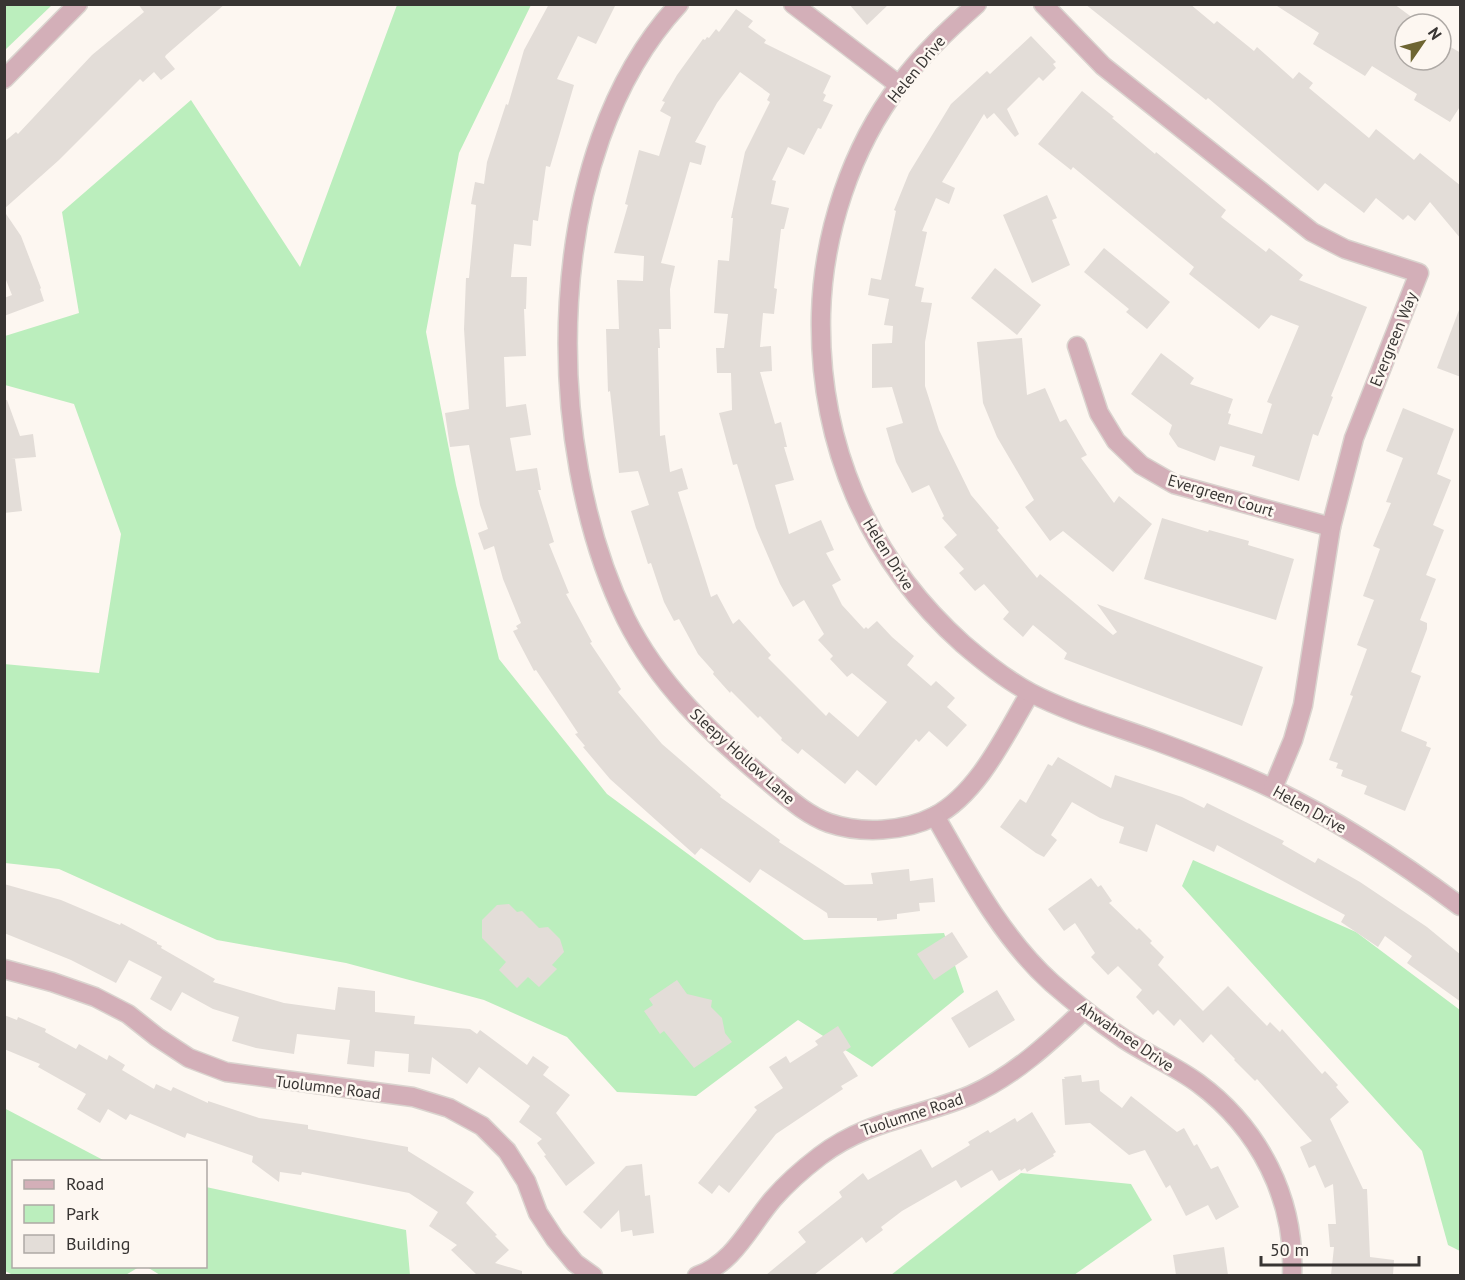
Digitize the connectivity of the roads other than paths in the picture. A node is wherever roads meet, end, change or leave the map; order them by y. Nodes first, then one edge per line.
1 (78, 4) edge
2 (679, 4) edge
3 (793, 4) edge
4 (977, 4) edge
5 (1042, 4) edge
6 (4, 79) edge
7 (899, 85) junction
8 (1077, 346) dead end
9 (1331, 527) junction
10 (1030, 693) junction
11 (1273, 788) junction
12 (935, 816) junction
13 (1461, 906) edge
14 (4, 969) edge
15 (1084, 1010) junction
16 (593, 1275) edge
17 (697, 1275) edge
18 (1292, 1275) edge

1 - 6 street
2 - 12 street, Sleepy Hollow Lane
3 - 7 street
4 - 7 street, Helen Drive
5 - 9 street, Evergreen Way
7 - 10 street, Helen Drive
8 - 9 street, Evergreen Court
9 - 11 street, Evergreen Way
10 - 11 street, Helen Drive
10 - 12 street
11 - 13 street, Helen Drive
12 - 15 street, Ahwahnee Drive
14 - 16 street, Tuolumne Road
15 - 17 street, Tuolumne Road
15 - 18 street, Ahwahnee Drive

